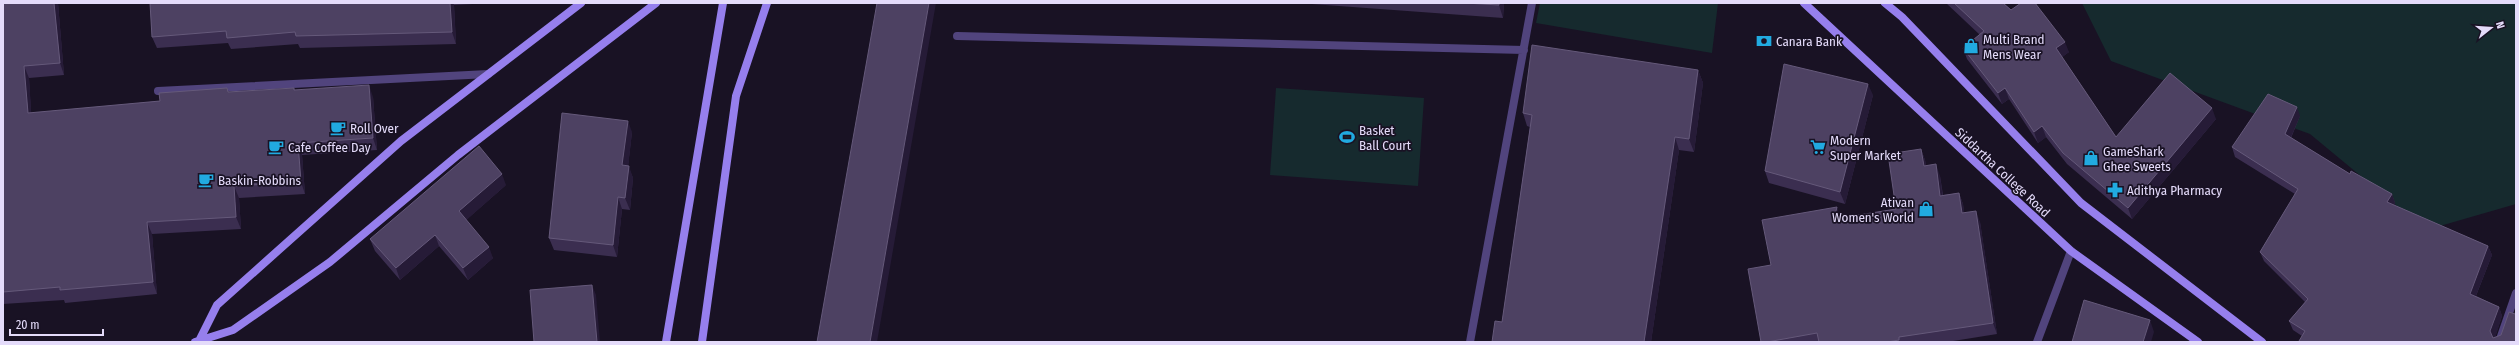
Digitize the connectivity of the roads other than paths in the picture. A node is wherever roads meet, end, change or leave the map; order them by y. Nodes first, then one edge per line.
1 (581, 3) edge
2 (656, 3) edge
3 (723, 3) edge
4 (767, 3) edge
5 (1532, 3) edge
6 (1804, 3) edge
7 (1885, 3) edge
8 (957, 36) dead end
9 (1524, 50) junction
10 (488, 74) junction
11 (158, 91) dead end
12 (2071, 251) junction
13 (2516, 293) edge
14 (198, 341) edge
15 (666, 342) edge
16 (702, 342) edge
17 (1470, 342) edge
18 (2037, 342) edge
19 (2198, 342) edge
20 (2262, 342) edge
21 (2499, 342) edge

1 - 10 street
2 - 14 street
3 - 15 street
4 - 16 street
5 - 9 street
6 - 12 street, Siddartha College Road
7 - 20 street
8 - 9 street
9 - 17 street
10 - 11 street
10 - 14 street
12 - 18 street
12 - 19 street, Siddartha College Road
13 - 21 street

